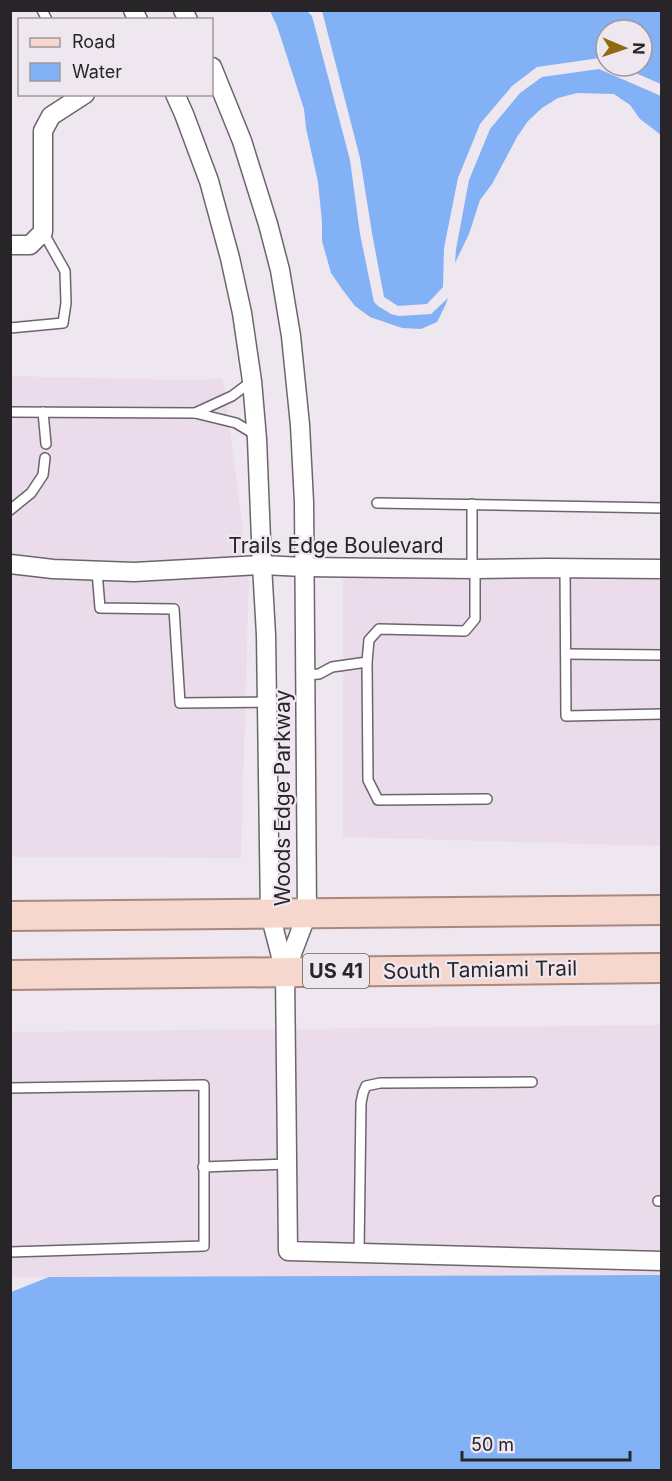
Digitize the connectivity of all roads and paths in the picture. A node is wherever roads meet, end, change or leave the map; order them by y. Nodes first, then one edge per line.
1 (213, 69) edge
2 (82, 96) edge
3 (176, 96) edge
4 (43, 232) junction
5 (10, 245) edge
6 (10, 328) edge
7 (252, 381) junction
8 (10, 412) edge
9 (43, 412) junction
10 (195, 413) junction
11 (257, 436) junction
12 (46, 444) dead end
13 (45, 458) dead end
14 (377, 502) dead end
15 (472, 504) junction
16 (662, 508) edge
17 (10, 510) edge
18 (10, 564) edge
19 (262, 565) junction
20 (304, 567) junction
21 (565, 568) junction
22 (474, 569) junction
23 (662, 569) edge
24 (97, 571) junction
25 (566, 654) junction
26 (662, 655) edge
27 (367, 662) junction
28 (305, 675) junction
29 (268, 702) junction
30 (662, 714) edge
31 (487, 799) dead end
32 (662, 910) edge
33 (270, 914) junction
34 (307, 914) junction
35 (10, 916) edge
36 (662, 968) edge
37 (285, 972) junction
38 (10, 975) edge
39 (532, 1082) dead end
40 (10, 1088) edge
41 (287, 1164) junction
42 (203, 1167) junction
43 (10, 1252) edge
44 (359, 1253) junction
45 (662, 1261) edge

1 - 20 street, Woods Edge Parkway
2 - 4 street
3 - 7 street, Woods Edge Parkway
4 - 5 street
4 - 6 lane
7 - 10 lane
7 - 11 street, Woods Edge Parkway
8 - 9 lane
9 - 10 lane
9 - 12 lane
10 - 11 lane
11 - 19 street, Woods Edge Parkway
13 - 17 lane
14 - 15 lane
15 - 16 lane
15 - 22 lane
18 - 24 street, Trails Edge Boulevard
19 - 20 street, Trails Edge Boulevard
19 - 24 street, Trails Edge Boulevard
19 - 29 street, Woods Edge Parkway
20 - 22 street, Trails Edge Boulevard
20 - 28 street, Woods Edge Parkway
21 - 22 street, Trails Edge Boulevard
21 - 23 street, Trails Edge Boulevard
21 - 25 lane
22 - 27 lane
24 - 29 lane
25 - 26 lane
25 - 30 lane
27 - 28 lane
27 - 31 lane
28 - 34 street, Woods Edge Parkway
29 - 33 street, Woods Edge Parkway
32 - 34 main road
33 - 34 main road
33 - 35 main road
33 - 37 street, Woods Edge Parkway
34 - 37 street, Woods Edge Parkway
36 - 37 main road, South Tamiami Trail / US 41
37 - 38 main road, South Tamiami Trail / US 41
37 - 41 street
39 - 44 lane
40 - 42 lane
41 - 42 lane
41 - 44 street
42 - 43 lane
44 - 45 street

